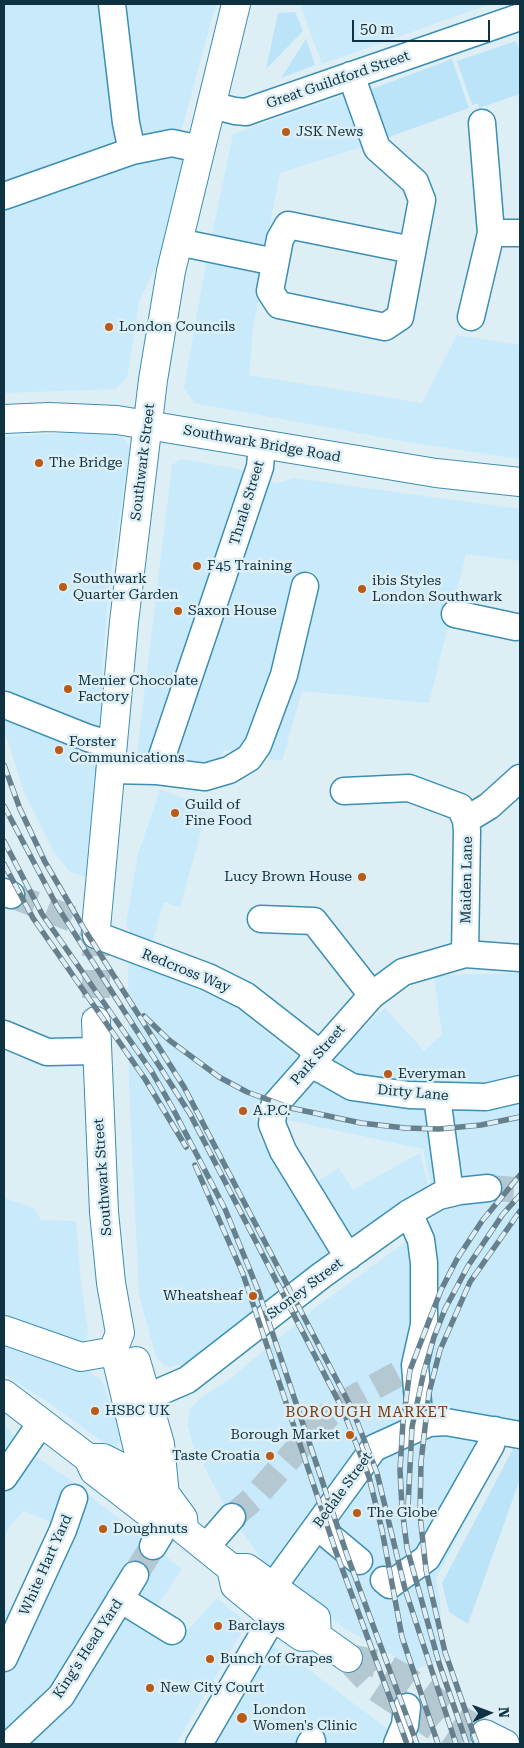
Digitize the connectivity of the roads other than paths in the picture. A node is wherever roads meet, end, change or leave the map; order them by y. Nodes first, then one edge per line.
1 (112, 4) edge
2 (236, 4) edge
3 (519, 4) edge
4 (520, 8) edge
5 (520, 17) edge
6 (351, 75) junction
7 (211, 105) junction
8 (482, 122) dead end
9 (200, 149) junction
10 (132, 151) junction
11 (4, 196) edge
12 (491, 233) junction
13 (520, 233) edge
14 (178, 242) junction
15 (412, 250) junction
16 (275, 262) junction
17 (471, 317) dead end
18 (4, 419) edge
19 (147, 424) junction
20 (262, 444) junction
21 (520, 482) edge
22 (305, 586) dead end
23 (455, 614) dead end
24 (519, 626) edge
25 (5, 705) dead end
26 (111, 758) junction
27 (157, 771) junction
28 (520, 778) edge
29 (344, 791) dead end
30 (466, 820) junction
31 (260, 919) dead end
32 (96, 932) joint
33 (465, 954) junction
34 (520, 958) edge
35 (372, 995) junction
36 (96, 1020) tunnel mouth
37 (4, 1034) edge
38 (96, 1051) junction
39 (316, 1057) junction
40 (520, 1089) edge
41 (438, 1097) junction
42 (488, 1188) tunnel mouth
43 (450, 1193) junction
44 (409, 1213) junction
45 (348, 1257) junction
46 (4, 1330) edge
47 (117, 1342) junction
48 (4, 1394) edge
49 (138, 1402) junction
50 (41, 1423) junction
51 (420, 1427) junction
52 (508, 1433) edge
53 (88, 1475) junction
54 (4, 1477) edge
55 (143, 1478) junction
56 (232, 1517) tunnel mouth
57 (163, 1522) junction
58 (317, 1526) junction
59 (206, 1547) junction
60 (359, 1561) dead end
61 (231, 1568) junction
62 (135, 1575) tunnel mouth
63 (384, 1580) dead end
64 (272, 1588) junction
65 (120, 1599) junction
66 (273, 1617) junction
67 (172, 1631) dead end
68 (317, 1636) junction
69 (4, 1658) edge
70 (348, 1658) dead end
71 (9, 1740) edge
72 (199, 1744) edge
73 (397, 1744) edge
74 (404, 1744) edge

1 - 10 street
2 - 7 main road, Southwark Street
3 - 4 street
5 - 6 street, Great Guildford Street
6 - 7 street, Great Guildford Street
6 - 15 street
7 - 9 main road, Southwark Street
8 - 12 street
9 - 10 street
9 - 14 main road, Southwark Street
10 - 11 street
12 - 13 street
12 - 17 street
14 - 16 street
14 - 19 main road, Southwark Street
15 - 16 street
15 - 16 street
18 - 19 main road, Southwark Bridge Road
19 - 20 main road, Southwark Bridge Road
19 - 26 main road, Southwark Street
20 - 21 main road, Southwark Bridge Road
20 - 27 street, Thrale Street
22 - 27 street
23 - 24 street
25 - 26 street
26 - 27 street
26 - 32 main road, Southwark Street
28 - 30 street
29 - 30 street, Maiden Lane
30 - 33 street, Maiden Lane
31 - 35 street
32 - 39 street, Redcross Way
33 - 34 street, Park Street
33 - 35 street, Park Street
35 - 39 street, Park Street
36 - 38 main road, Southwark Street
37 - 38 street
38 - 47 main road, Southwark Street
39 - 41 street, Dirty Lane
39 - 45 street, Park Street
40 - 41 street, Dirty Lane
41 - 43 street
42 - 43 street, Stoney Street
43 - 44 street, Stoney Street
44 - 45 street, Stoney Street
44 - 51 street
45 - 49 street, Stoney Street
46 - 47 main road
47 - 49 main road, Southwark Street
48 - 50 main road
49 - 55 main road, Southwark Street
49 - 57 main road, Southwark Street
50 - 53 main road
50 - 54 street
51 - 52 street, Bedale Street
51 - 58 street, Bedale Street
52 - 63 street
53 - 55 main road
53 - 57 main road
53 - 69 street, White Hart Yard
55 - 57 main road
56 - 59 street
57 - 59 main road
58 - 60 street
58 - 64 street, Bedale Street
59 - 61 main road
61 - 64 main road
61 - 66 main road
62 - 65 street, King's Head Yard
64 - 68 main road
65 - 67 street
65 - 71 street, King's Head Yard
66 - 68 main road
66 - 72 street
68 - 70 main road
73 - 74 street

